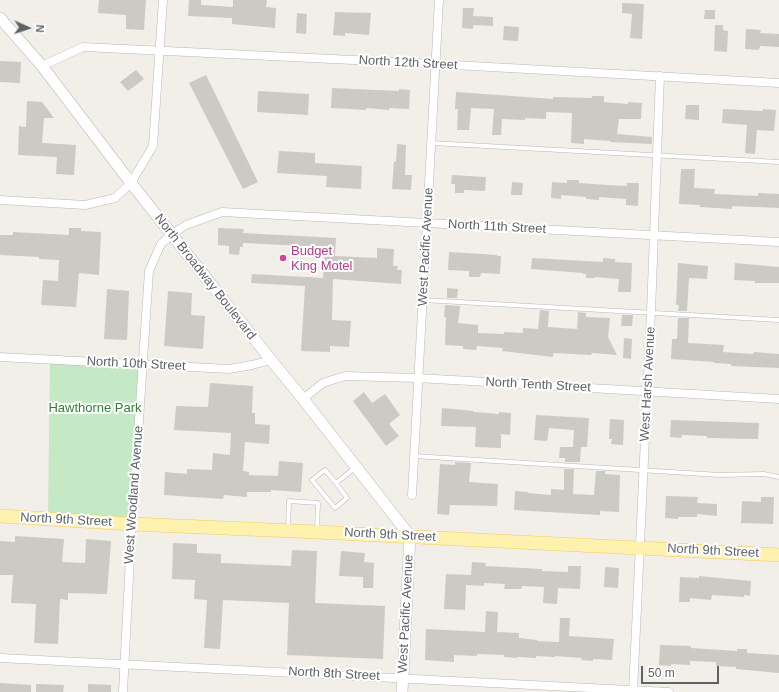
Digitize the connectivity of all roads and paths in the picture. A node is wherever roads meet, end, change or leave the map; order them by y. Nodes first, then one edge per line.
1 (163, 0) edge
2 (439, 0) edge
3 (0, 19) edge
4 (160, 50) junction
5 (436, 64) junction
6 (42, 66) junction
7 (660, 76) junction
8 (779, 83) edge
9 (431, 143) junction
10 (657, 156) junction
11 (779, 162) edge
12 (131, 183) junction
13 (0, 200) edge
14 (427, 223) junction
15 (172, 234) junction
16 (654, 235) junction
17 (779, 242) edge
18 (423, 300) junction
19 (651, 312) junction
20 (779, 320) edge
21 (0, 357) edge
22 (271, 360) junction
23 (143, 364) junction
24 (418, 378) junction
25 (648, 390) junction
26 (303, 399) junction
27 (779, 399) edge
28 (414, 456) junction
29 (356, 467) junction
30 (644, 471) junction
31 (779, 477) edge
32 (336, 484) junction
33 (323, 494) junction
34 (412, 495) dead end
35 (318, 503) junction
36 (0, 516) edge
37 (132, 524) junction
38 (288, 531) junction
39 (317, 532) junction
40 (410, 536) junction
41 (640, 547) junction
42 (779, 555) edge
43 (0, 658) edge
44 (124, 664) junction
45 (402, 678) junction
46 (633, 691) edge
47 (122, 692) edge
48 (402, 692) edge
49 (669, 692) edge

1 - 4 street
2 - 5 street, West Pacific Avenue
3 - 6 main road, North Broadway Boulevard
4 - 5 street, North 12th Street
4 - 6 street, North 12th Street
4 - 12 street
5 - 7 street, North 12th Street
5 - 9 street, West Pacific Avenue
6 - 12 main road, North Broadway Boulevard
7 - 8 street, North 12th Street
7 - 10 street, West Harsh Avenue
9 - 10 lane
9 - 14 street, West Pacific Avenue
10 - 11 lane
10 - 16 street, West Harsh Avenue
12 - 13 street
12 - 15 main road, North Broadway Boulevard
14 - 15 street, North 11th Street
14 - 16 street, North 11th Street
14 - 18 street, West Pacific Avenue
15 - 22 main road, North Broadway Boulevard
15 - 23 street, West Woodland Avenue
16 - 17 street, North 11th Street
16 - 19 street, West Harsh Avenue
18 - 19 lane
18 - 24 street, West Pacific Avenue
19 - 20 lane
19 - 25 street, West Harsh Avenue
21 - 23 street, North 10th Street
22 - 23 street, North 10th Street
22 - 26 main road, North Broadway Boulevard
23 - 37 street, West Woodland Avenue
24 - 25 street, North Tenth Street
24 - 26 street, North Tenth Street
24 - 28 street, West Pacific Avenue
25 - 27 street, North Tenth Street
25 - 30 street, West Harsh Avenue
26 - 29 main road, North Broadway Boulevard
28 - 30 lane
28 - 34 street, West Pacific Avenue
29 - 32 lane
29 - 40 main road, North Broadway Boulevard
30 - 31 lane
30 - 41 street, West Harsh Avenue
32 - 33 lane
32 - 33 lane
33 - 35 lane
35 - 38 lane
35 - 39 lane
36 - 37 main road, North 9th Street
37 - 38 main road, North 9th Street
37 - 44 street, West Woodland Avenue
38 - 39 main road, North 9th Street
39 - 40 main road, North 9th Street
40 - 41 main road, North 9th Street
40 - 45 main road, West Pacific Avenue
41 - 42 main road, North 9th Street
41 - 46 street, West Harsh Avenue
43 - 44 street, North 8th Street
44 - 45 street, North 8th Street
44 - 47 street, West Woodland Avenue
45 - 46 street, North 8th Street
45 - 48 main road, West Pacific Avenue
46 - 49 street, North 8th Street

